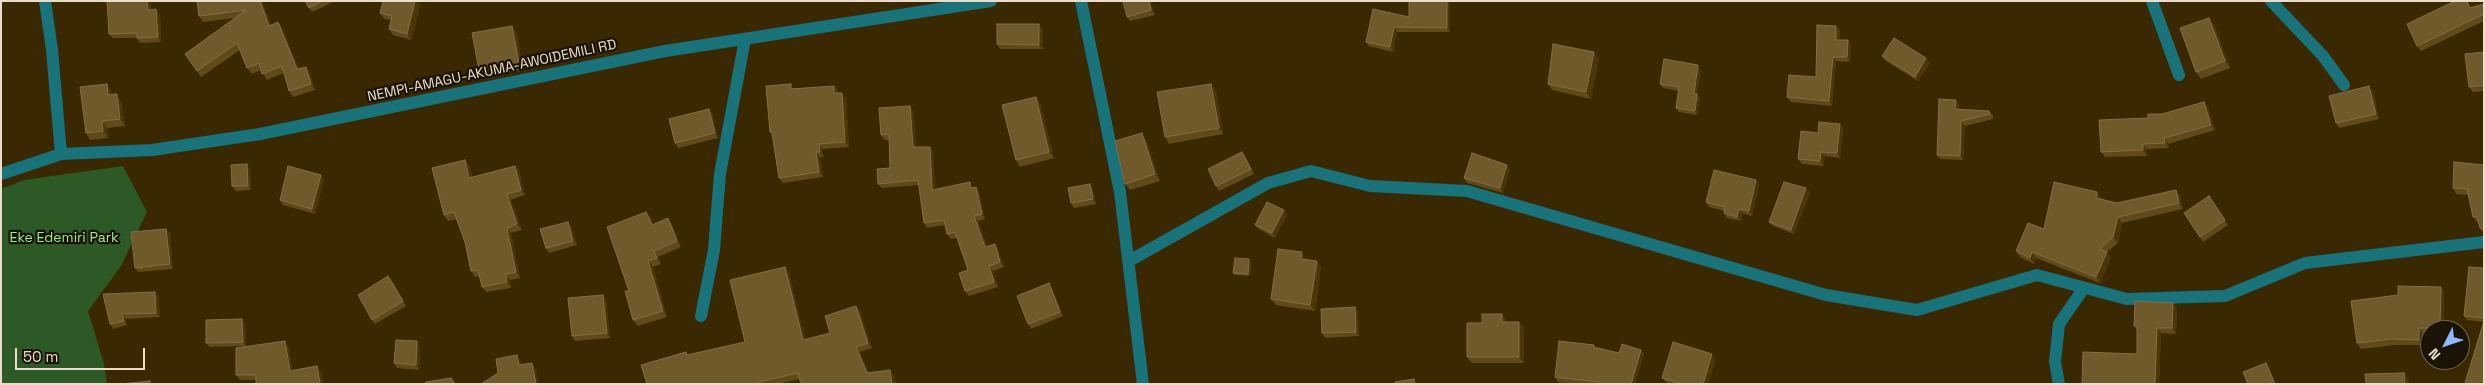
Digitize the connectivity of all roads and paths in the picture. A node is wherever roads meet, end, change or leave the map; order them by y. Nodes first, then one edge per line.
1 (45, 1) edge
2 (991, 1) edge
3 (1081, 1) edge
4 (2152, 1) edge
5 (2271, 1) edge
6 (745, 39) junction
7 (2178, 75) dead end
8 (2344, 85) dead end
9 (61, 154) junction
10 (1, 174) edge
11 (2484, 242) edge
12 (1129, 261) junction
13 (2084, 288) junction
14 (701, 316) dead end
15 (1143, 384) edge
16 (2059, 384) edge

1 - 9 street
2 - 6 street, NEMPI-AMAGU-AKUMA-AWOIDEMILI RD
3 - 12 street
4 - 7 street
5 - 8 street
6 - 9 street, NEMPI-AMAGU-AKUMA-AWOIDEMILI RD
6 - 14 street
9 - 10 street, NEMPI-AMAGU-AKUMA-AWOIDEMILI RD
11 - 13 street
12 - 13 street
12 - 15 street
13 - 16 street

